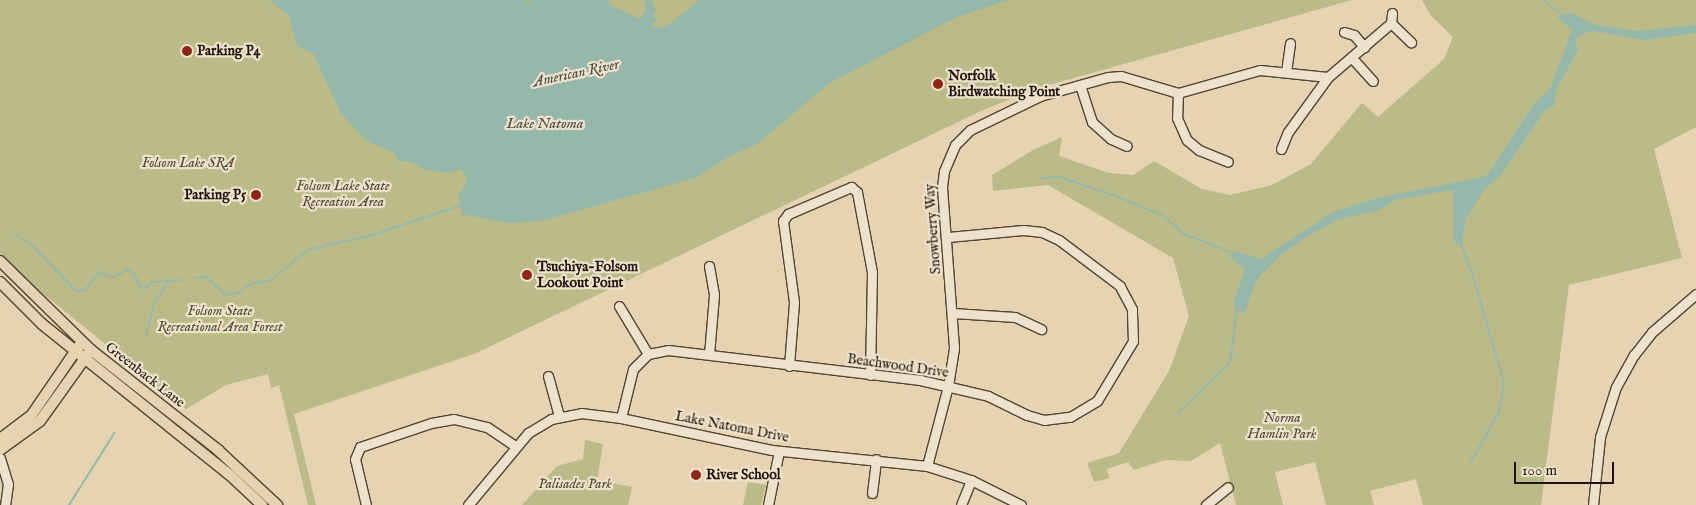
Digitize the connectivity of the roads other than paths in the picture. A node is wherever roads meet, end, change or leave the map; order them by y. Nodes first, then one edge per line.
1 (1392, 13) dead end
2 (1391, 23) junction
3 (1344, 32) dead end
4 (1412, 42) dead end
5 (1290, 43) dead end
6 (1364, 47) junction
7 (1352, 58) junction
8 (1286, 72) junction
9 (1328, 77) junction
10 (1373, 81) dead end
11 (1080, 84) junction
12 (1178, 93) junction
13 (1126, 146) dead end
14 (1281, 149) dead end
15 (1228, 162) dead end
16 (948, 237) junction
17 (0, 262) edge
18 (709, 266) dead end
19 (0, 282) edge
20 (1696, 294) edge
21 (619, 306) dead end
22 (953, 313) junction
23 (1041, 329) dead end
24 (82, 341) junction
25 (92, 350) junction
26 (75, 351) junction
27 (648, 354) junction
28 (709, 354) junction
29 (84, 359) junction
30 (789, 366) junction
31 (870, 375) junction
32 (548, 376) dead end
33 (948, 386) junction
34 (559, 416) junction
35 (621, 418) junction
36 (0, 439) edge
37 (515, 446) junction
38 (0, 450) edge
39 (779, 451) junction
40 (0, 458) edge
41 (876, 459) junction
42 (927, 466) junction
43 (970, 480) junction
44 (1228, 487) dead end
45 (872, 493) dead end
46 (5, 505) edge
47 (262, 505) edge
48 (277, 505) edge
49 (366, 505) edge
50 (468, 505) edge
51 (768, 505) edge
52 (961, 505) edge
53 (1021, 505) edge
54 (1206, 505) edge
55 (1593, 505) edge

1 - 2 street
2 - 4 street
2 - 6 street
3 - 6 street
5 - 8 street
6 - 7 street
7 - 9 street
7 - 10 street
8 - 9 street
8 - 12 street
9 - 14 street
11 - 12 street, Snowberry Way
11 - 13 street
11 - 16 street, Snowberry Way
12 - 15 street
16 - 22 street, Snowberry Way
16 - 33 street, Beachwood Drive
17 - 24 main road, Greenback Lane
18 - 28 street
19 - 26 main road, Greenback Lane
20 - 55 street
21 - 27 street
22 - 23 street
22 - 33 street, Snowberry Way
24 - 25 main road, Greenback Lane
24 - 26 main road
25 - 29 main road
25 - 48 main road, Greenback Lane
26 - 29 main road, Greenback Lane
26 - 36 main road
27 - 28 street, Beachwood Drive
27 - 35 street
28 - 30 street, Beachwood Drive
29 - 38 main road
29 - 47 main road, Greenback Lane
30 - 31 street, Beachwood Drive
30 - 31 street
31 - 33 street, Beachwood Drive
32 - 34 street
33 - 42 street, Snowberry Way
34 - 35 street, Lake Natoma Drive
34 - 37 street, Lake Natoma Drive
35 - 39 street, Lake Natoma Drive
37 - 49 street
37 - 50 street, Lake Natoma Drive
39 - 41 street, Lake Natoma Drive
39 - 51 street
40 - 46 street
41 - 42 street, Lake Natoma Drive
41 - 45 street
42 - 43 street, Lake Natoma Drive
43 - 52 street
43 - 53 street, Lake Natoma Drive
44 - 54 street

